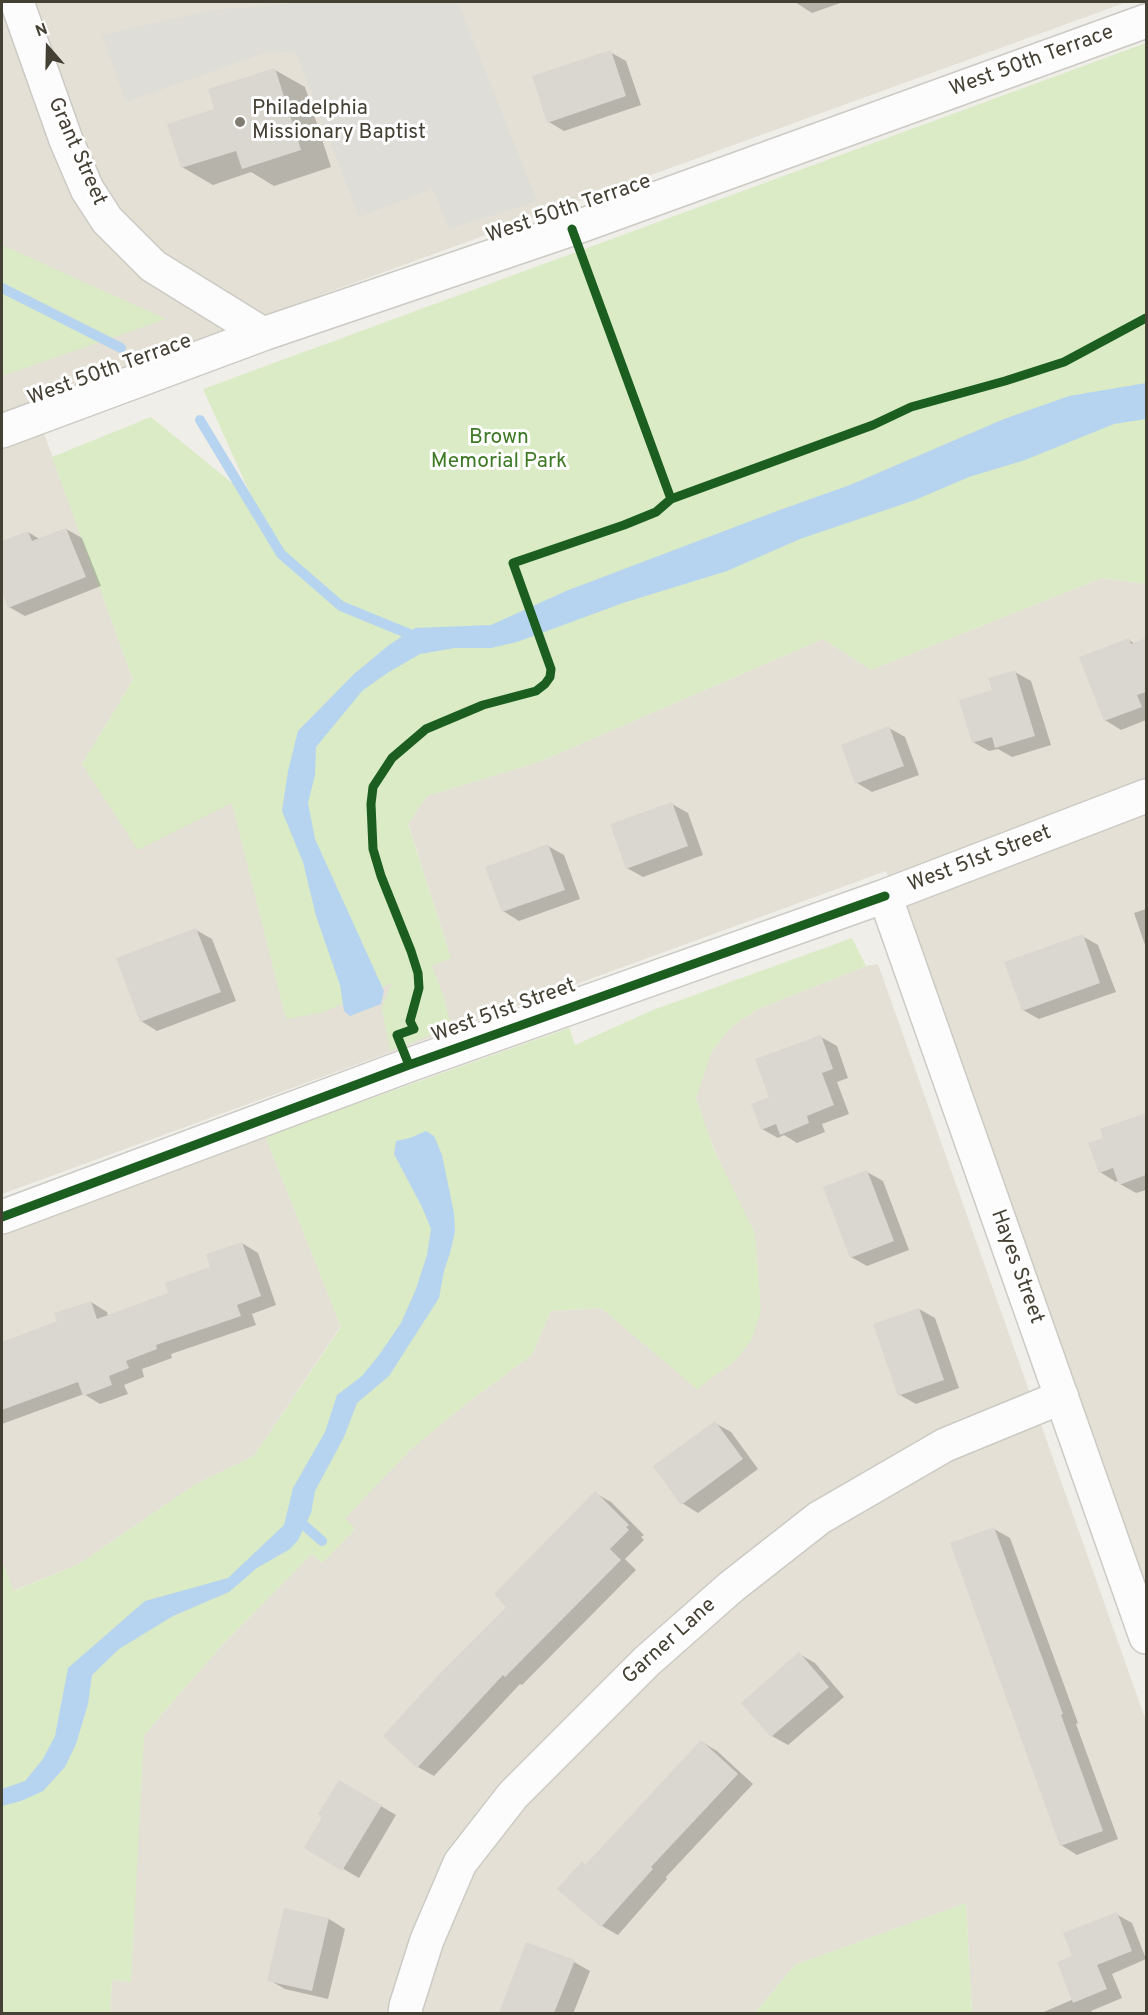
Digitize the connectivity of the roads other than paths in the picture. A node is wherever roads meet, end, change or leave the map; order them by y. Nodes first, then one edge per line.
1 (17, 2) edge
2 (1146, 21) edge
3 (263, 334) junction
4 (2, 431) edge
5 (1146, 796) edge
6 (885, 896) junction
7 (2, 1217) edge
8 (1062, 1397) junction
9 (1146, 1637) edge
10 (405, 2013) edge

1 - 3 street, Grant Street
2 - 3 street, West 50th Terrace
3 - 4 street, West 50th Terrace
5 - 6 street, West 51st Street
6 - 7 street, West 51st Street
6 - 8 street, Hayes Street
8 - 9 street, Hayes Street
8 - 10 street, Garner Lane

